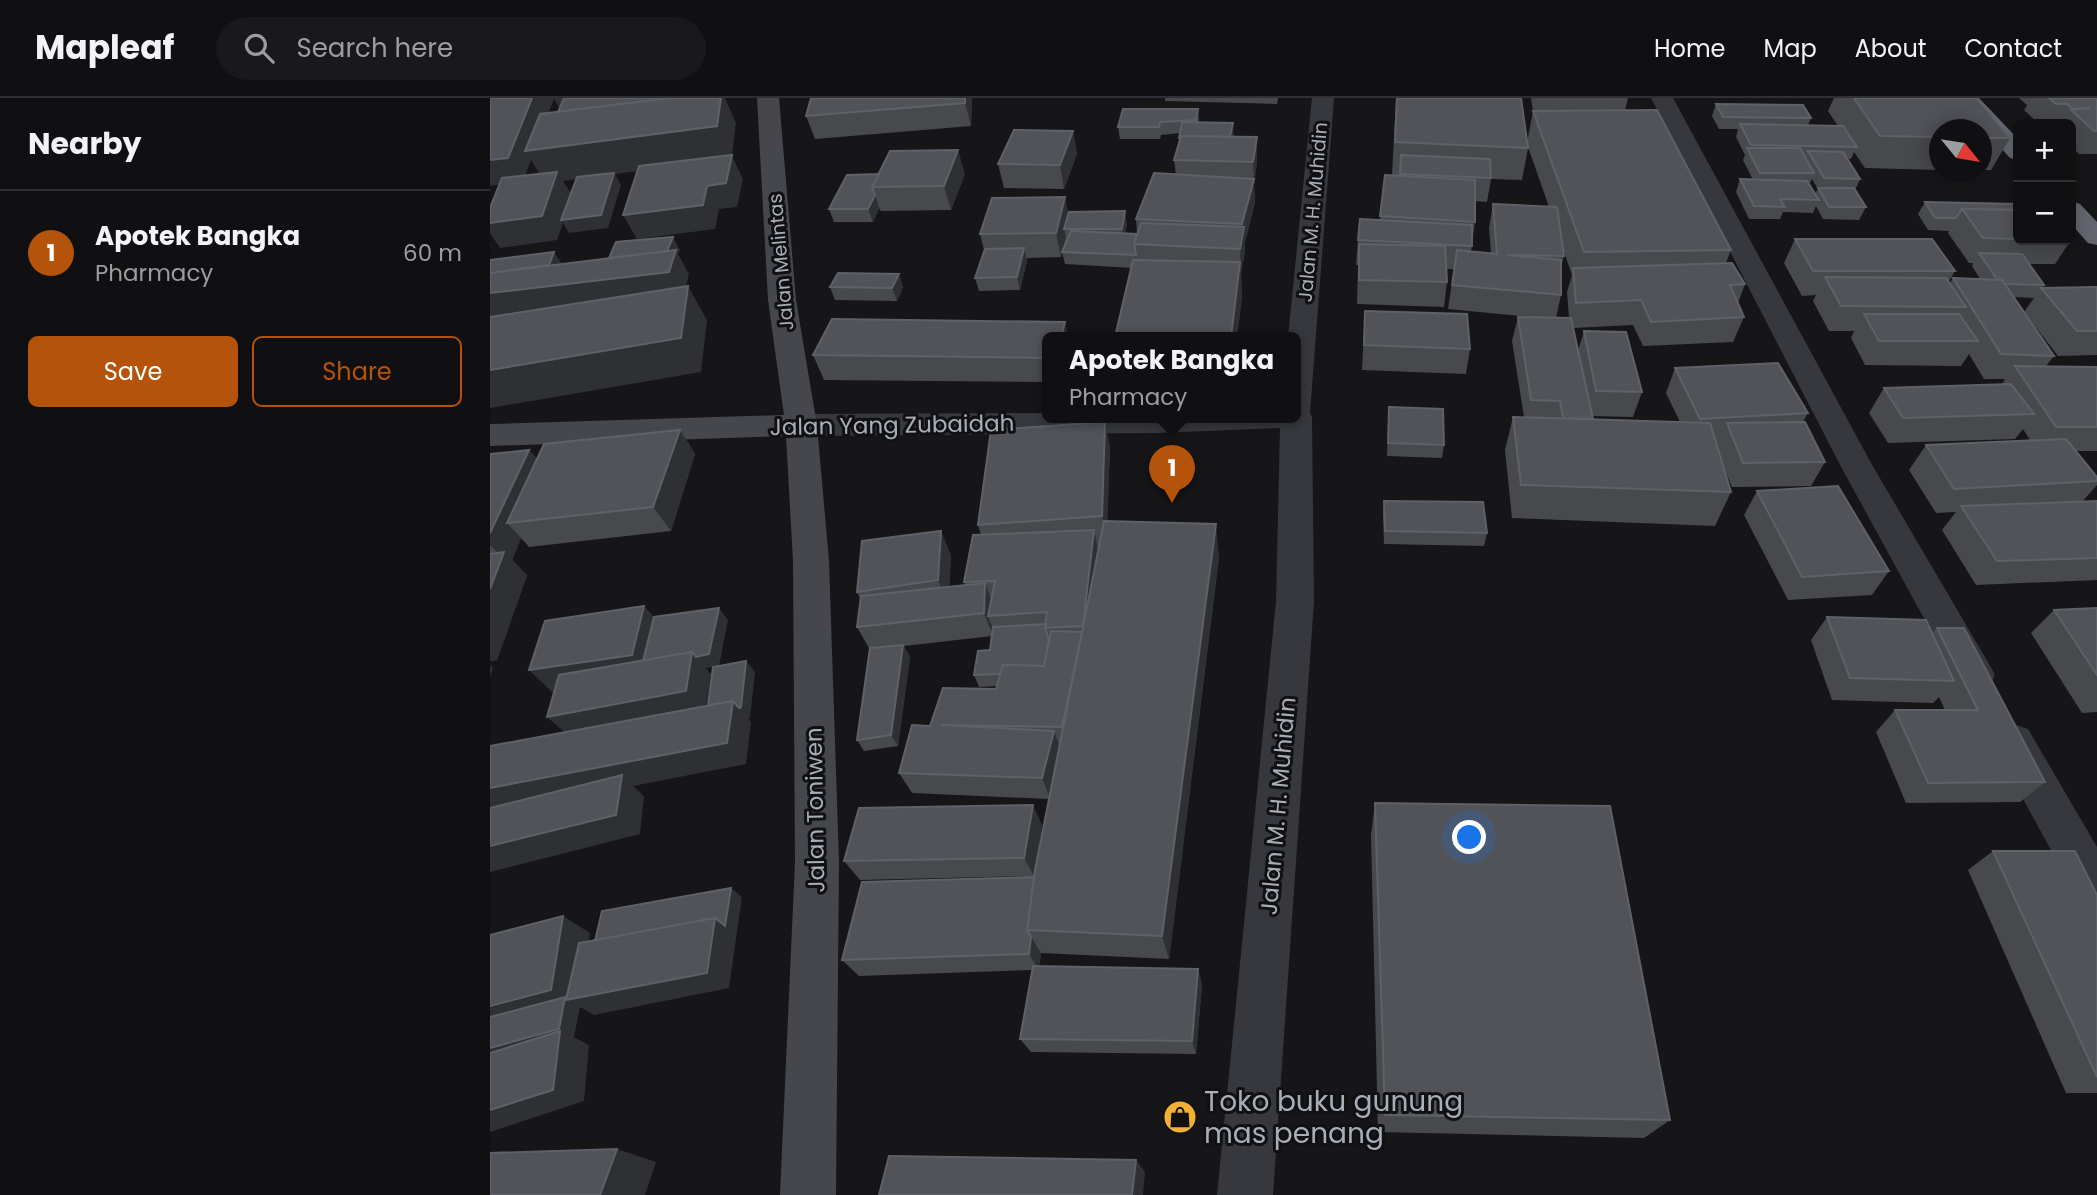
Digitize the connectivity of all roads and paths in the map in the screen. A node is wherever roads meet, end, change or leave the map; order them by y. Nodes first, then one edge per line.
1 (768, 98) edge
2 (1323, 98) edge
3 (1662, 98) edge
4 (1967, 98) edge
5 (2013, 148) edge
6 (2076, 214) edge
7 (2097, 237) edge
8 (1301, 352) edge
9 (1157, 423) edge
10 (1295, 423) edge
11 (801, 425) junction
12 (490, 435) edge
13 (2097, 890) edge
14 (808, 1195) edge
15 (1245, 1195) edge

1 - 11 main road, Jalan Melintas
2 - 8 street, Jalan M. H. Muhidin
3 - 13 street
4 - 5 highway
6 - 7 highway
9 - 11 street, Jalan Yang Zubaidah
10 - 15 street, Jalan M. H. Muhidin
11 - 12 main road, Jalan Yang Zubaidah
11 - 14 main road, Jalan Toniwen

